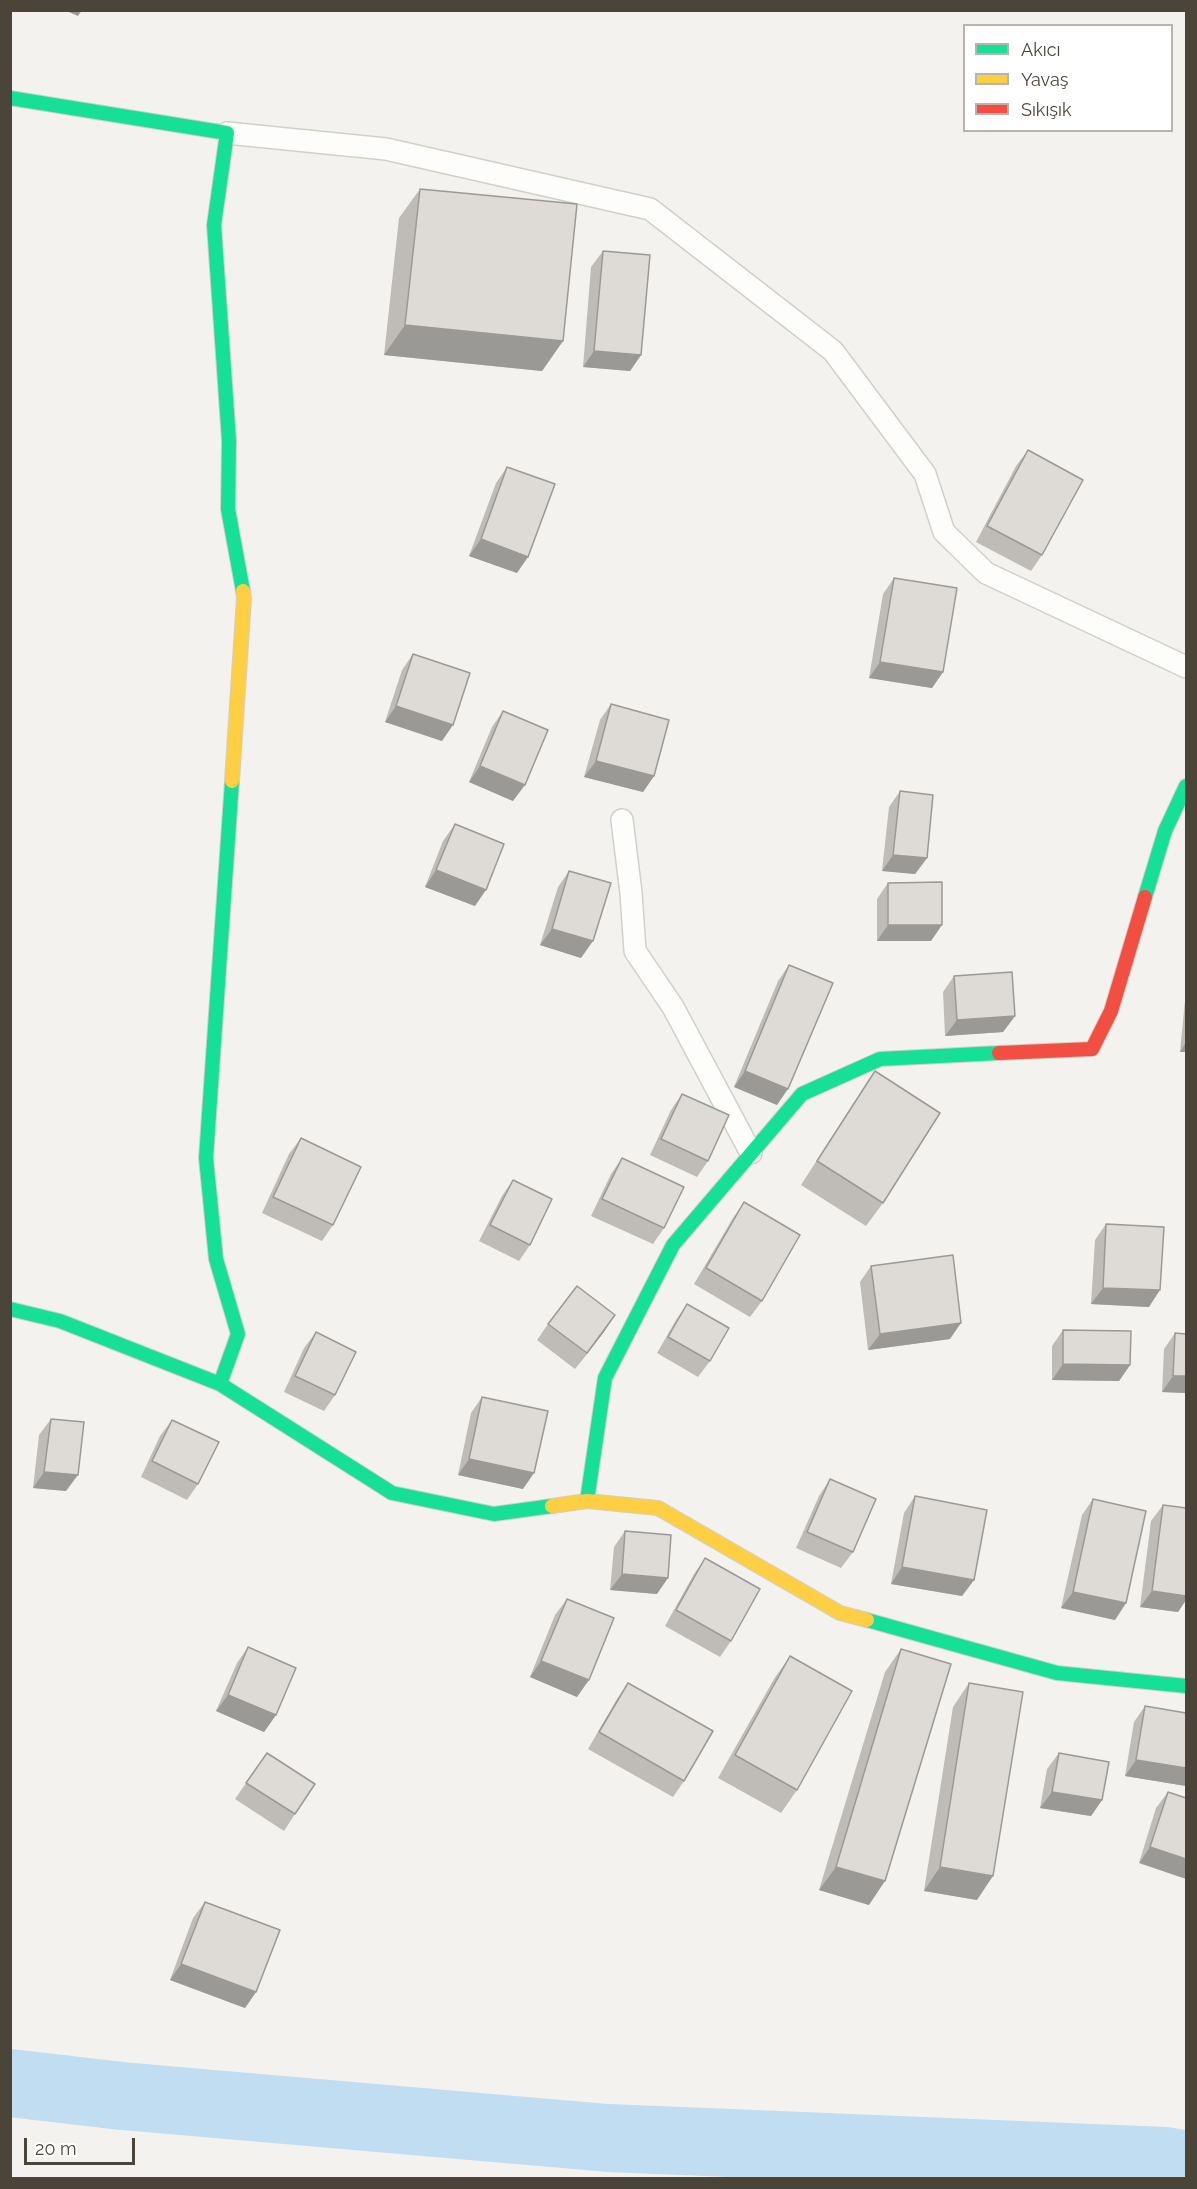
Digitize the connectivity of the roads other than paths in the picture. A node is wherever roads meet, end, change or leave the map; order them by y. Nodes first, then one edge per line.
1 (10, 98) edge
2 (227, 133) junction
3 (1186, 667) edge
4 (1186, 786) edge
5 (622, 820) dead end
6 (752, 1153) junction
7 (10, 1309) edge
8 (220, 1384) junction
9 (587, 1502) junction
10 (1186, 1686) edge

1 - 2 street
2 - 3 lane
2 - 8 street
4 - 6 street
5 - 6 lane
6 - 9 street
7 - 8 street
8 - 9 street
9 - 10 street

